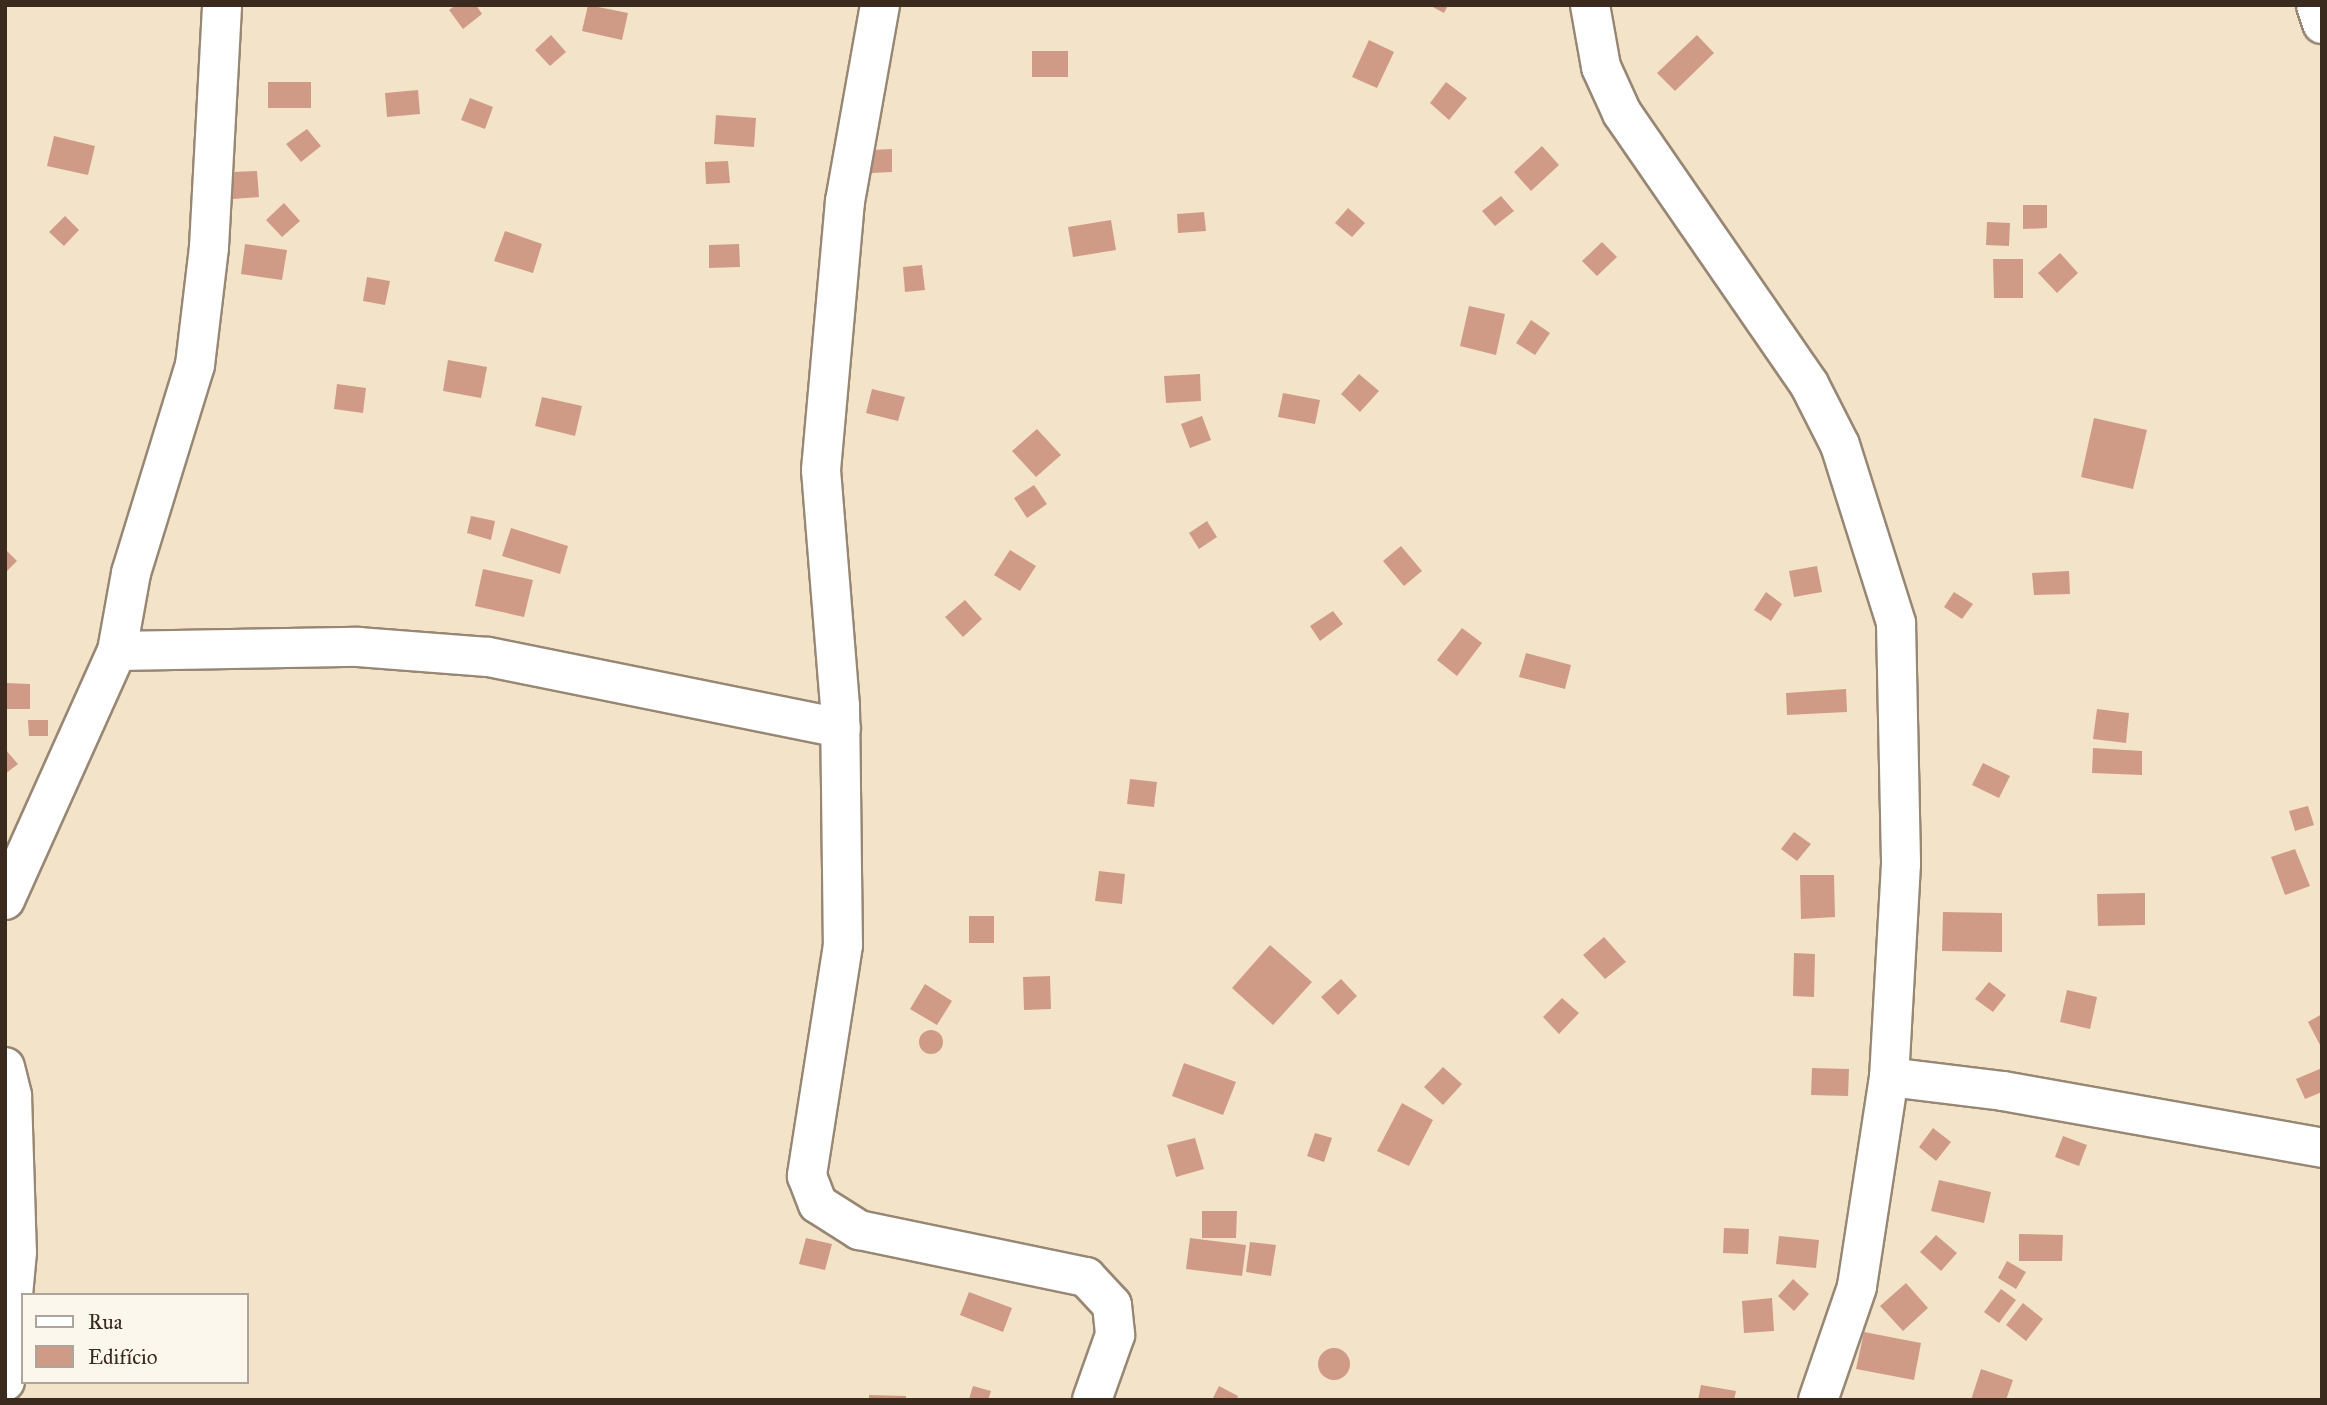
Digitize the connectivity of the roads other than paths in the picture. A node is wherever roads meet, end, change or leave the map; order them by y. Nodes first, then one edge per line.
1 (222, 5) edge
2 (880, 5) edge
3 (1590, 5) edge
4 (2316, 5) edge
5 (2322, 24) edge
6 (117, 651) junction
7 (841, 728) junction
8 (5, 900) edge
9 (5, 1067) edge
10 (1889, 1077) junction
11 (2322, 1148) edge
12 (5, 1381) edge
13 (1092, 1400) edge
14 (1818, 1400) edge

1 - 6 street
2 - 7 street
3 - 10 street
4 - 5 street
6 - 7 street
6 - 8 street
7 - 13 street
9 - 12 street
10 - 11 street
10 - 14 street

